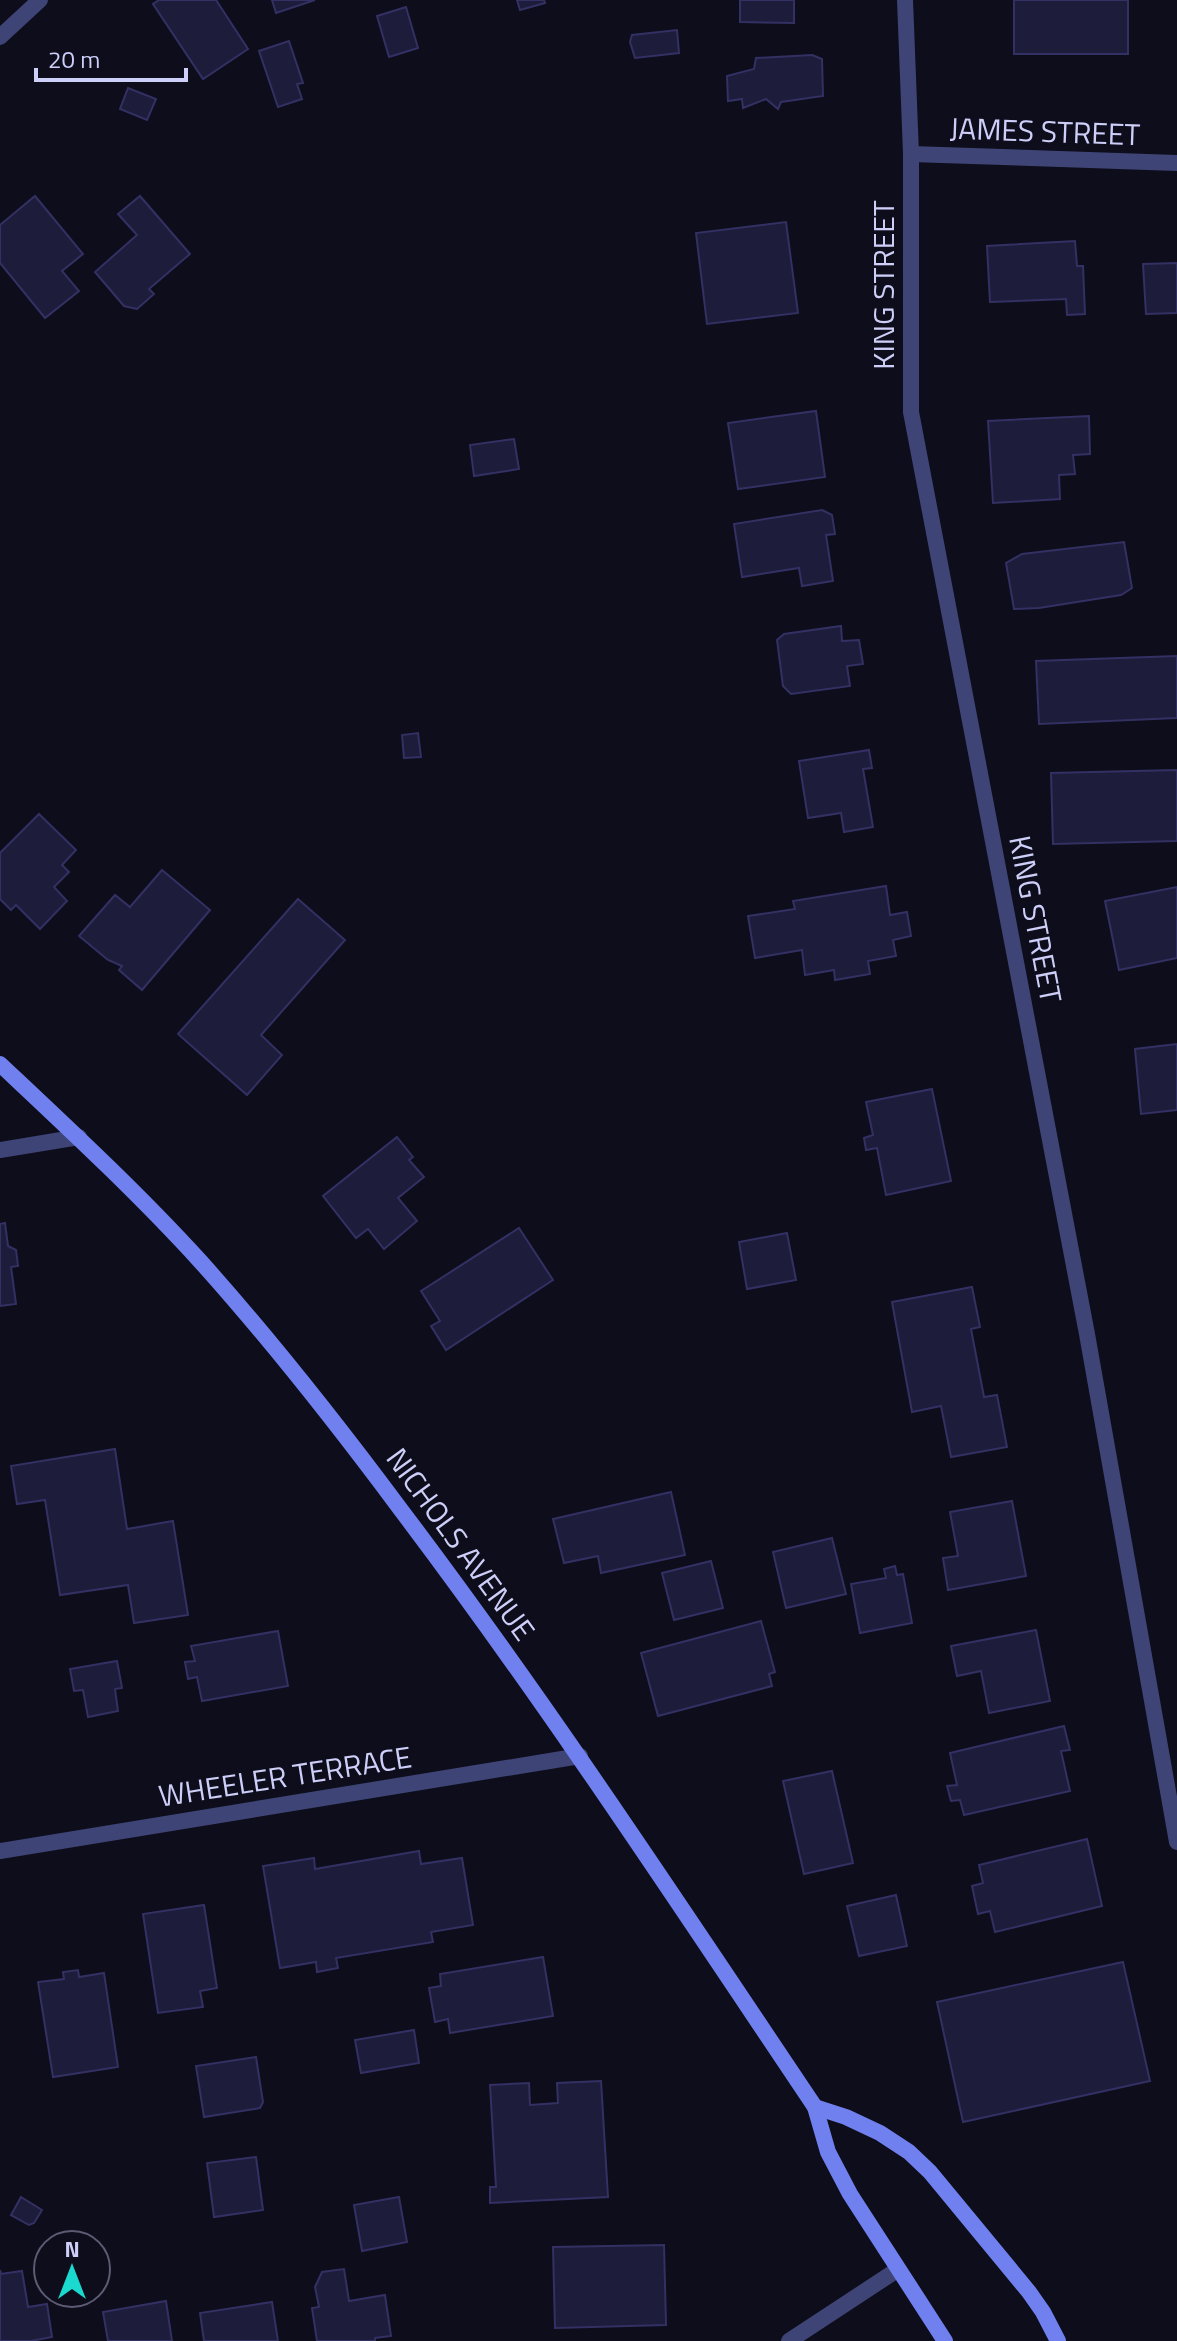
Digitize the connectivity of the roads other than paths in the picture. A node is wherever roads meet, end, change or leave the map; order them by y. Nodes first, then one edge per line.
1 (40, 0) edge
2 (905, 0) edge
3 (0, 37) edge
4 (911, 154) junction
5 (1177, 163) edge
6 (0, 1064) edge
7 (79, 1137) junction
8 (0, 1150) edge
9 (580, 1756) junction
10 (1177, 1842) edge
11 (0, 1851) edge
12 (815, 2107) junction
13 (897, 2270) junction
14 (789, 2341) edge
15 (945, 2341) edge
16 (1058, 2341) edge

1 - 3 street
2 - 4 street, KING STREET
4 - 5 street, JAMES STREET
4 - 10 street, KING STREET
6 - 7 main road, NICHOLS AVENUE
7 - 8 street
7 - 9 main road, NICHOLS AVENUE
9 - 11 street, WHEELER TERRACE
9 - 12 main road, NICHOLS AVENUE
12 - 13 main road, NICHOLS AVENUE
12 - 16 main road
13 - 14 street
13 - 15 main road, NICHOLS AVENUE

